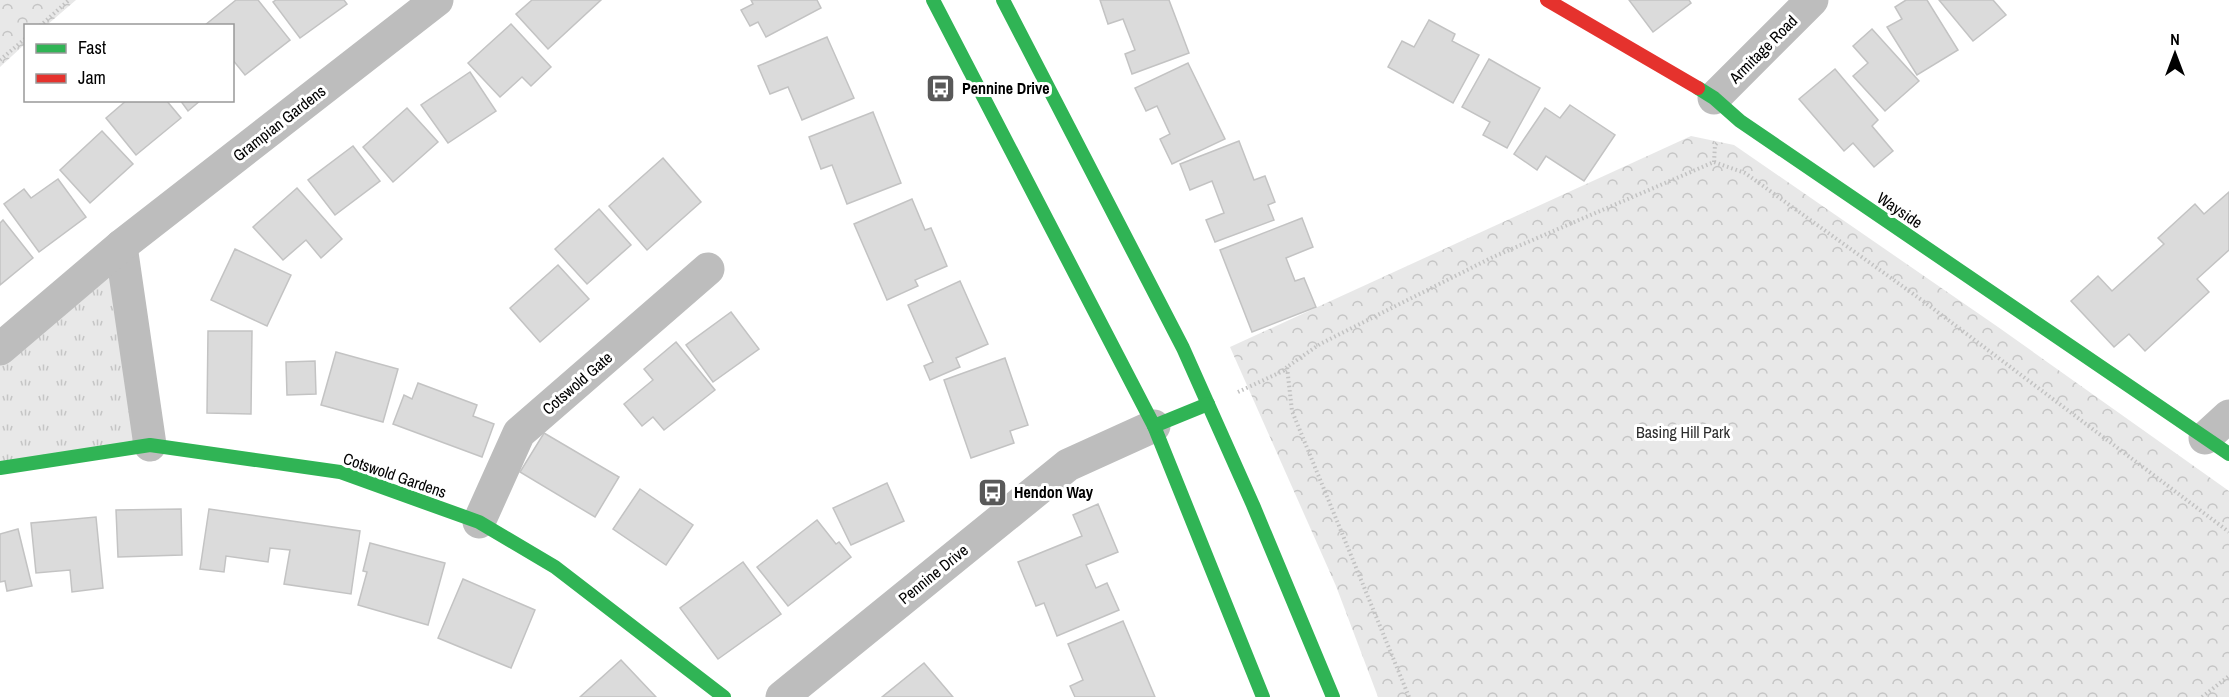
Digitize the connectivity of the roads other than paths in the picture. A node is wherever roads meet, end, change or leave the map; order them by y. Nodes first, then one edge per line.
1 (437, 0) edge
2 (933, 0) edge
3 (1003, 0) edge
4 (1547, 0) edge
5 (1812, 0) edge
6 (1714, 98) junction
7 (121, 246) junction
8 (708, 269) dead end
9 (0, 349) edge
10 (1208, 404) junction
11 (2229, 416) edge
12 (1154, 426) junction
13 (150, 445) junction
14 (2217, 446) edge
15 (0, 468) edge
16 (479, 522) junction
17 (724, 697) edge
18 (782, 697) edge
19 (1263, 697) edge
20 (1333, 697) edge

1 - 7 street, Grampian Gardens
2 - 12 main road
3 - 10 main road
4 - 6 main road, Wayside
5 - 6 street, Armitage Road
6 - 14 main road, Wayside
7 - 9 street, Grampian Gardens
7 - 13 street
8 - 16 street, Cotswold Gate
10 - 12 main road
10 - 20 main road
11 - 14 street
12 - 18 street, Pennine Drive
12 - 19 main road
13 - 15 main road, Cotswold Gardens
13 - 16 main road, Cotswold Gardens
16 - 17 main road, Cotswold Gardens

